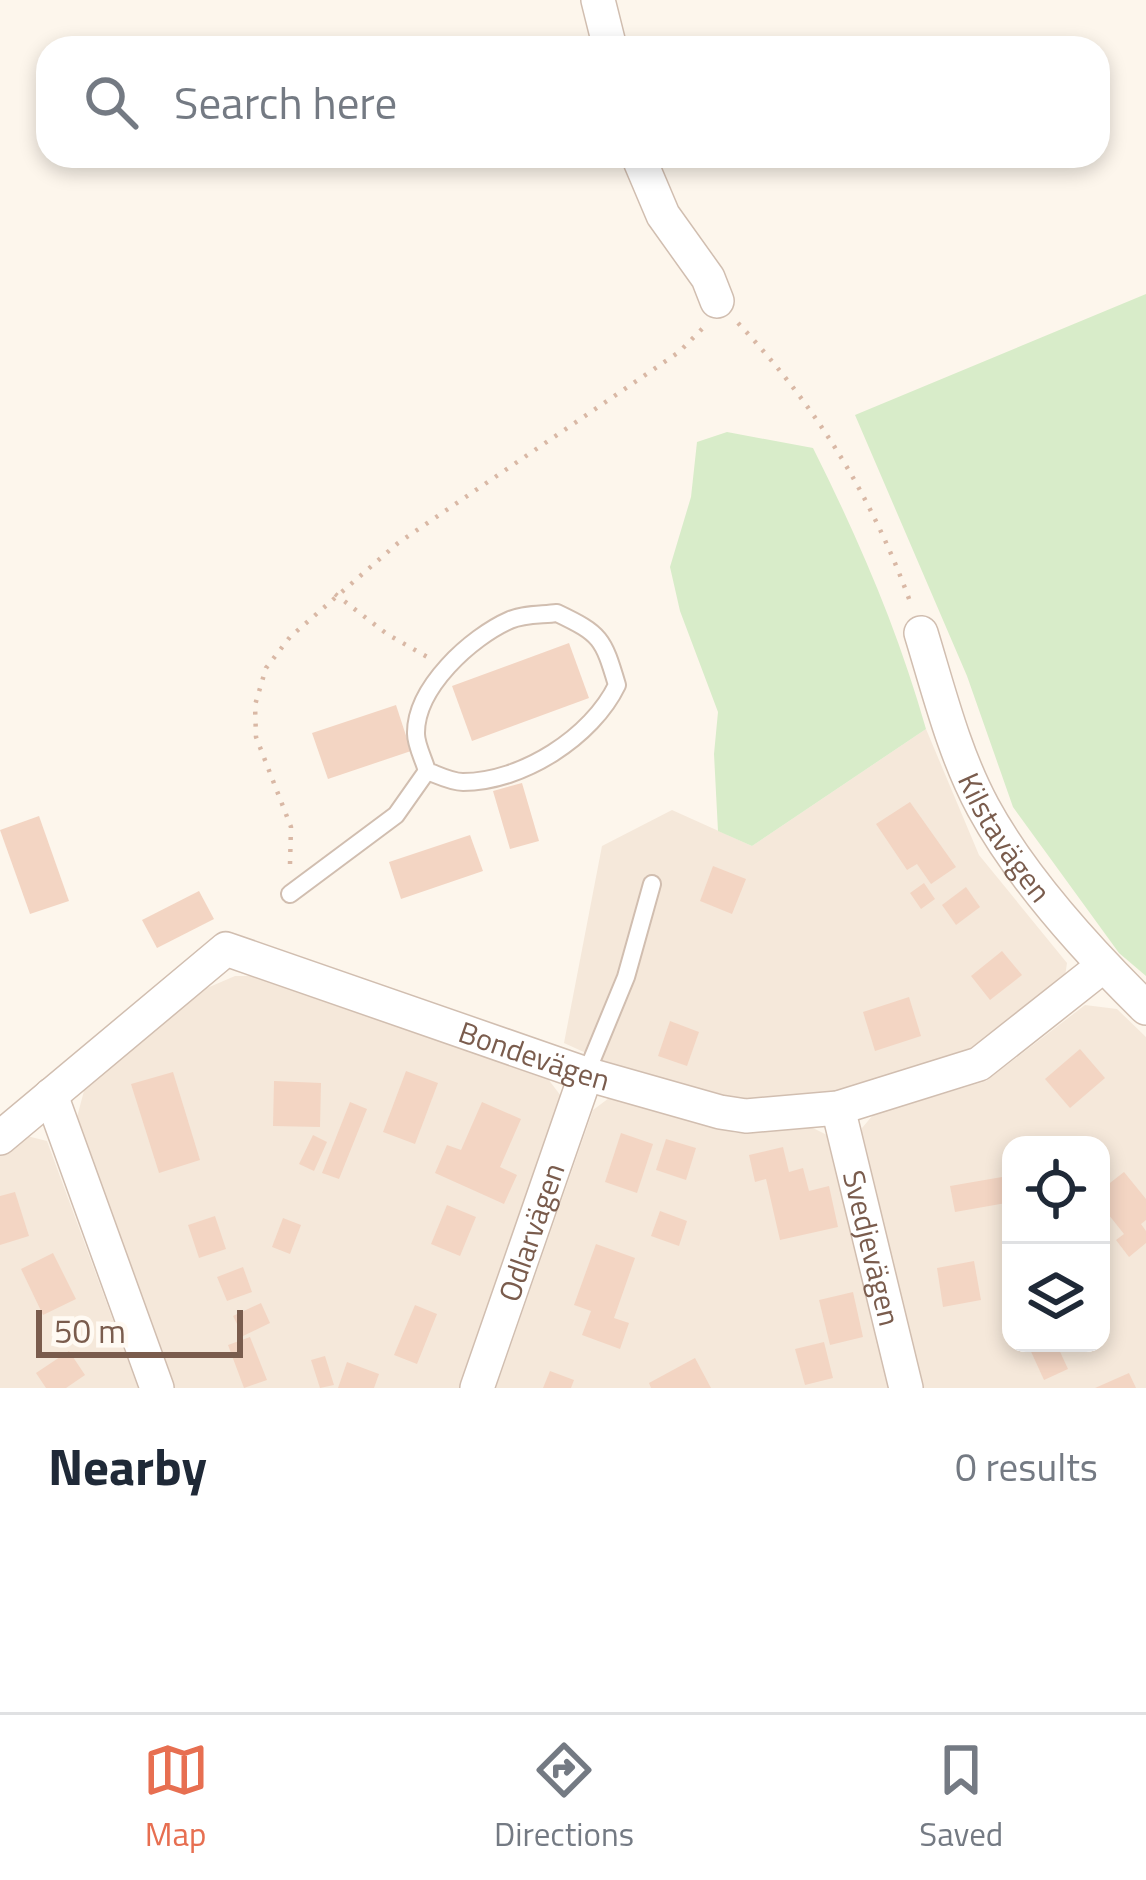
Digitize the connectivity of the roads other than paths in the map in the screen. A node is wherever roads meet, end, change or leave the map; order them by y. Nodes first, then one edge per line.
1 (598, 0) edge
2 (607, 36) edge
3 (643, 168) edge
4 (717, 301) road end
5 (921, 633) road end
6 (427, 771) junction
7 (652, 884) dead end
8 (290, 894) road end
9 (1103, 966) junction
10 (1146, 1008) edge
11 (586, 1074) junction
12 (51, 1095) junction
13 (838, 1108) junction
14 (0, 1138) edge
15 (158, 1388) edge
16 (477, 1388) edge
17 (907, 1388) edge

1 - 2 street
3 - 4 street
5 - 9 street, Kilstavägen
6 - 6 lane
6 - 8 lane
7 - 11 lane
9 - 10 street, Kilstavägen
9 - 13 street, Bondevägen
11 - 12 street, Bondevägen
11 - 13 street, Bondevägen
11 - 16 street, Odlarvägen
12 - 14 street, Bondevägen
12 - 15 street
13 - 17 street, Svedjevägen

